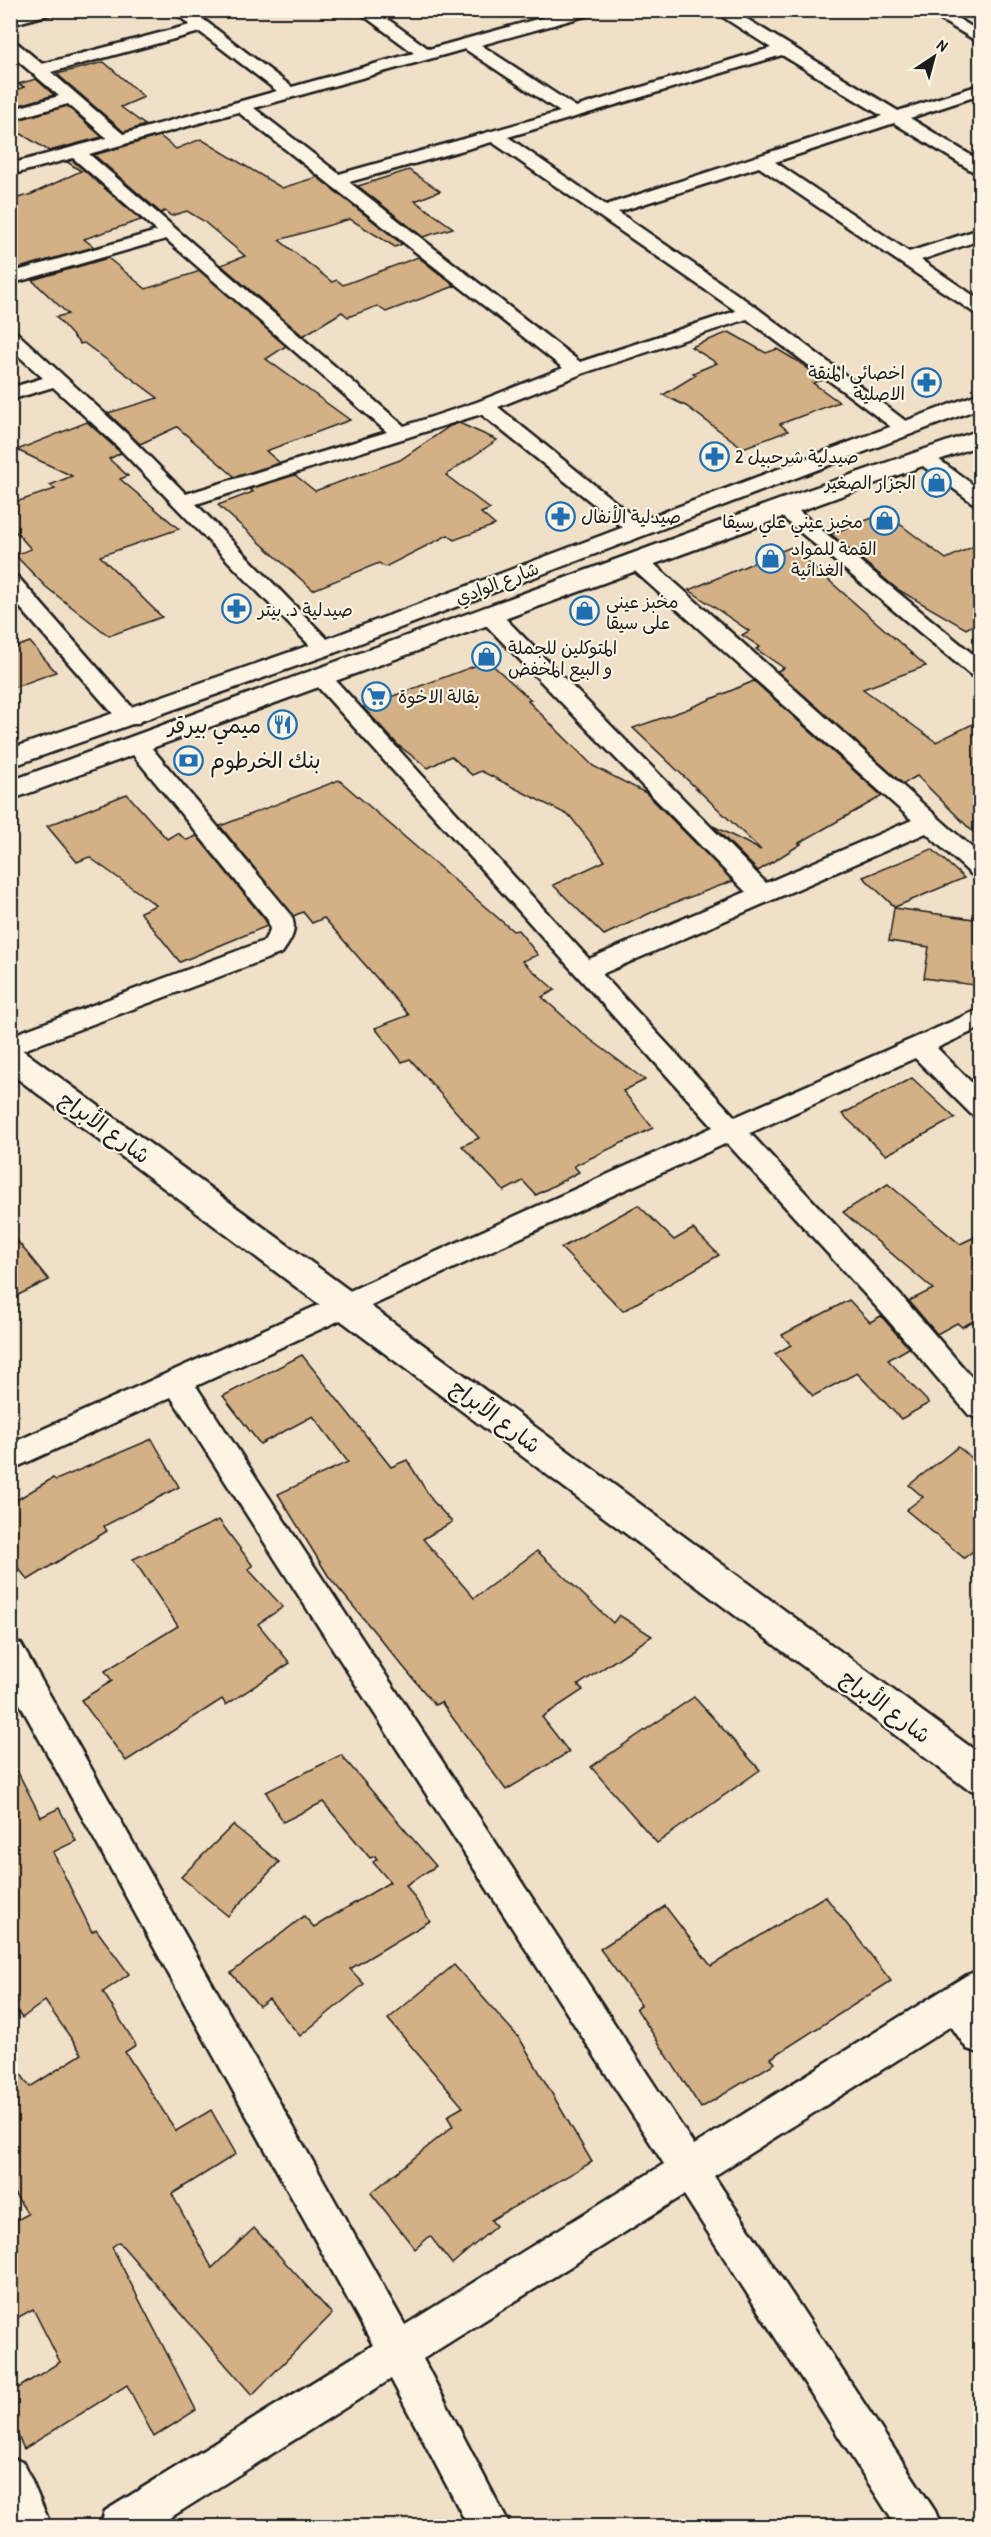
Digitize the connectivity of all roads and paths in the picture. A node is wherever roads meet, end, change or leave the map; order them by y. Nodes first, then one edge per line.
1 (48, 10) edge
2 (180, 10) edge
3 (364, 10) edge
4 (590, 10) edge
5 (720, 10) edge
6 (932, 10) edge
7 (562, 14) edge
8 (10, 20) edge
9 (202, 27) junction
10 (981, 38) edge
11 (468, 44) junction
12 (10, 45) edge
13 (784, 49) junction
14 (427, 55) junction
15 (39, 70) junction
16 (981, 90) edge
17 (290, 93) junction
18 (71, 98) junction
19 (242, 107) junction
20 (574, 113) junction
21 (10, 115) edge
22 (896, 117) junction
23 (495, 136) junction
24 (120, 140) junction
25 (77, 152) junction
26 (761, 160) junction
27 (981, 168) edge
28 (10, 170) edge
29 (337, 180) junction
30 (604, 211) junction
31 (168, 233) junction
32 (981, 234) edge
33 (906, 259) junction
34 (10, 279) edge
35 (981, 308) edge
36 (750, 312) junction
37 (10, 337) edge
38 (577, 369) junction
39 (56, 380) junction
40 (10, 394) edge
41 (981, 400) edge
42 (484, 406) junction
43 (906, 429) junction
44 (401, 434) junction
45 (981, 437) edge
46 (923, 457) junction
47 (981, 499) edge
48 (182, 502) junction
49 (782, 507) junction
50 (638, 530) junction
51 (636, 560) junction
52 (10, 582) edge
53 (489, 615) junction
54 (325, 648) junction
55 (981, 671) edge
56 (320, 677) junction
57 (130, 719) junction
58 (137, 746) junction
59 (10, 759) edge
60 (10, 791) edge
61 (930, 822) junction
62 (981, 867) edge
63 (762, 894) junction
64 (585, 971) junction
65 (981, 1018) edge
66 (10, 1046) edge
67 (919, 1046) junction
68 (10, 1057) edge
69 (981, 1107) edge
70 (731, 1130) junction
71 (345, 1304) junction
72 (177, 1382) junction
73 (981, 1407) edge
74 (10, 1458) edge
75 (10, 1654) edge
76 (981, 1776) edge
77 (968, 1995) edge
78 (981, 2036) edge
79 (688, 2172) junction
80 (398, 2352) junction
81 (10, 2477) edge
82 (31, 2526) edge
83 (120, 2526) edge
84 (490, 2526) edge
85 (920, 2526) edge

1 - 8 street
2 - 9 street
3 - 14 street
4 - 7 street
5 - 13 street
6 - 10 street
7 - 11 street
9 - 15 street
9 - 17 street
11 - 14 street
11 - 20 street
12 - 15 street
13 - 20 street
13 - 22 street
14 - 17 street
15 - 18 street
16 - 22 street
17 - 19 street
18 - 21 street
18 - 24 street
19 - 24 street
19 - 29 street
20 - 23 street
22 - 26 street
22 - 27 street
23 - 29 street
23 - 30 street
24 - 25 street
25 - 28 street
25 - 31 street
26 - 30 street
26 - 33 street
29 - 38 street
30 - 36 street
31 - 34 street
31 - 44 street
32 - 33 street
33 - 35 street
36 - 38 street
36 - 43 street
37 - 39 street
38 - 42 street
39 - 40 street
39 - 48 street
41 - 43 main road, شارع الوادي
42 - 44 street
42 - 50 street
43 - 50 main road, شارع الوادي
44 - 48 street
45 - 46 main road, شارع الوادي
46 - 47 street
46 - 49 main road, شارع الوادي
48 - 54 street
49 - 51 main road, شارع الوادي
49 - 55 street
50 - 54 main road, شارع الوادي
51 - 53 main road, شارع الوادي
51 - 61 street
52 - 57 street
53 - 56 main road, شارع الوادي
53 - 63 street
54 - 57 main road, شارع الوادي
56 - 58 main road, شارع الوادي
56 - 64 street
57 - 59 main road, شارع الوادي
58 - 60 main road, شارع الوادي
58 - 66 street
61 - 62 street
61 - 63 street
63 - 64 street
64 - 70 street
65 - 67 street
67 - 69 street
67 - 70 street
68 - 71 main road, شارع الأبراج
70 - 71 street
70 - 73 street
71 - 72 street
71 - 76 main road, شارع الأبراج
72 - 74 street
72 - 79 street
75 - 80 street
77 - 78 street
77 - 79 street
79 - 80 street
79 - 85 street
80 - 83 street
80 - 84 street
81 - 82 street

